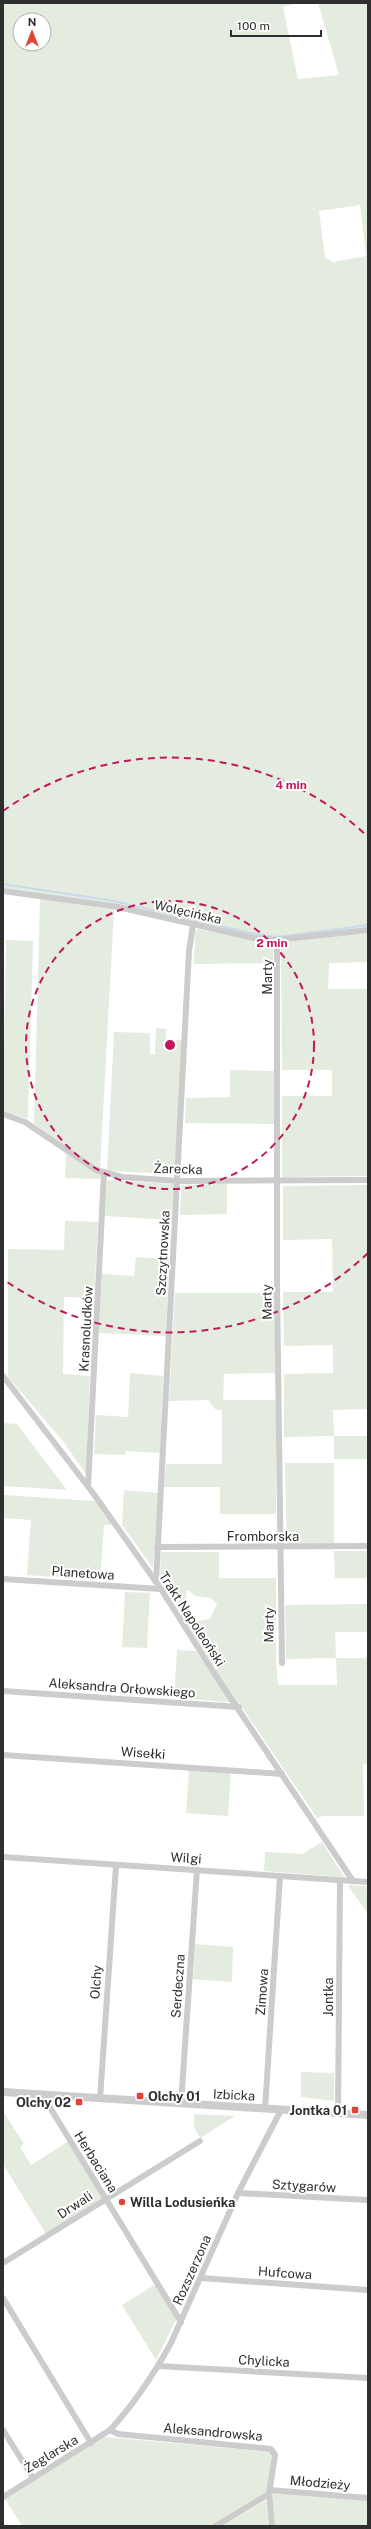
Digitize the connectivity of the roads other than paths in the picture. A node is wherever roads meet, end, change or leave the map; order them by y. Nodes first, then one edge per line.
1 (3, 890) edge
2 (193, 925) junction
3 (368, 930) edge
4 (278, 940) junction
5 (4, 1114) edge
6 (104, 1173) junction
7 (368, 1180) edge
8 (178, 1181) junction
9 (278, 1181) junction
10 (3, 1376) edge
11 (88, 1486) junction
12 (282, 1546) junction
13 (368, 1546) edge
14 (157, 1547) junction
15 (3, 1579) edge
16 (156, 1582) junction
17 (161, 1589) junction
18 (282, 1663) dead end
19 (3, 1691) edge
20 (239, 1707) junction
21 (3, 1755) edge
22 (282, 1774) junction
23 (3, 1857) edge
24 (116, 1866) junction
25 (197, 1870) junction
26 (280, 1876) junction
27 (340, 1881) junction
28 (353, 1881) junction
29 (368, 1882) edge
30 (3, 2093) edge
31 (43, 2096) junction
32 (100, 2099) junction
33 (181, 2104) junction
34 (265, 2109) junction
35 (281, 2110) junction
36 (338, 2113) junction
37 (368, 2115) edge
38 (200, 2141) dead end
39 (238, 2193) junction
40 (106, 2199) junction
41 (368, 2200) edge
42 (3, 2263) edge
43 (201, 2278) junction
44 (368, 2290) edge
45 (3, 2298) edge
46 (181, 2322) junction
47 (158, 2366) junction
48 (368, 2378) edge
49 (3, 2430) edge
50 (110, 2430) junction
51 (90, 2443) junction
52 (33, 2478) junction
53 (270, 2492) junction
54 (3, 2497) edge
55 (368, 2498) edge
56 (216, 2526) edge
57 (272, 2526) edge

1 - 2 street, Wolęcińska
2 - 4 street, Wolęcińska
2 - 8 street, Szczytnowska
3 - 4 street, Wolęcińska
4 - 9 street, Marty
5 - 6 street, Żarecka
6 - 8 street, Żarecka
6 - 11 street, Krasnoludków
7 - 9 street, Żarecka
8 - 9 street, Żarecka
8 - 14 street, Szczytnowska
9 - 12 street, Marty
10 - 11 street, Trakt Napoleoński
11 - 16 street, Trakt Napoleoński
12 - 13 street, Fromborska
12 - 14 street, Fromborska
12 - 18 street, Marty
14 - 16 street, Szczytnowska
15 - 17 street, Planetowa
16 - 17 street, Trakt Napoleoński
17 - 20 street, Trakt Napoleoński
19 - 20 street, Aleksandra Orłowskiego
20 - 22 street, Trakt Napoleoński
21 - 22 street, Wisełki
22 - 28 street, Trakt Napoleoński
23 - 24 street, Wilgi
24 - 25 street, Wilgi
24 - 32 street, Olchy
25 - 26 street, Wilgi
25 - 33 street, Serdeczna
26 - 27 street, Wilgi
26 - 34 street, Zimowa
27 - 28 street, Wilgi
27 - 36 street, Jontka
28 - 29 street, Wilgi
30 - 31 street, Izbicka
31 - 32 street, Izbicka
31 - 40 street, Herbaciana
32 - 33 street, Izbicka
33 - 34 street, Izbicka
34 - 35 street, Izbicka
35 - 36 street, Izbicka
35 - 39 street, Rozszerzona
36 - 37 street, Izbicka
38 - 40 street, Drwali
39 - 41 street, Sztygarów
39 - 43 street, Rozszerzona
40 - 42 street, Drwali
40 - 46 street, Herbaciana
43 - 44 street, Hufcowa
43 - 46 street, Rozszerzona
45 - 51 street
46 - 47 street, Rozszerzona
47 - 48 street, Chylicka
47 - 50 street, Rozszerzona
49 - 52 street
50 - 51 street, Żeglarska
50 - 53 street, Aleksandrowska
51 - 52 street, Żeglarska
52 - 54 street, Żeglarska
53 - 55 street, Młodzieży
53 - 56 street
53 - 57 street

